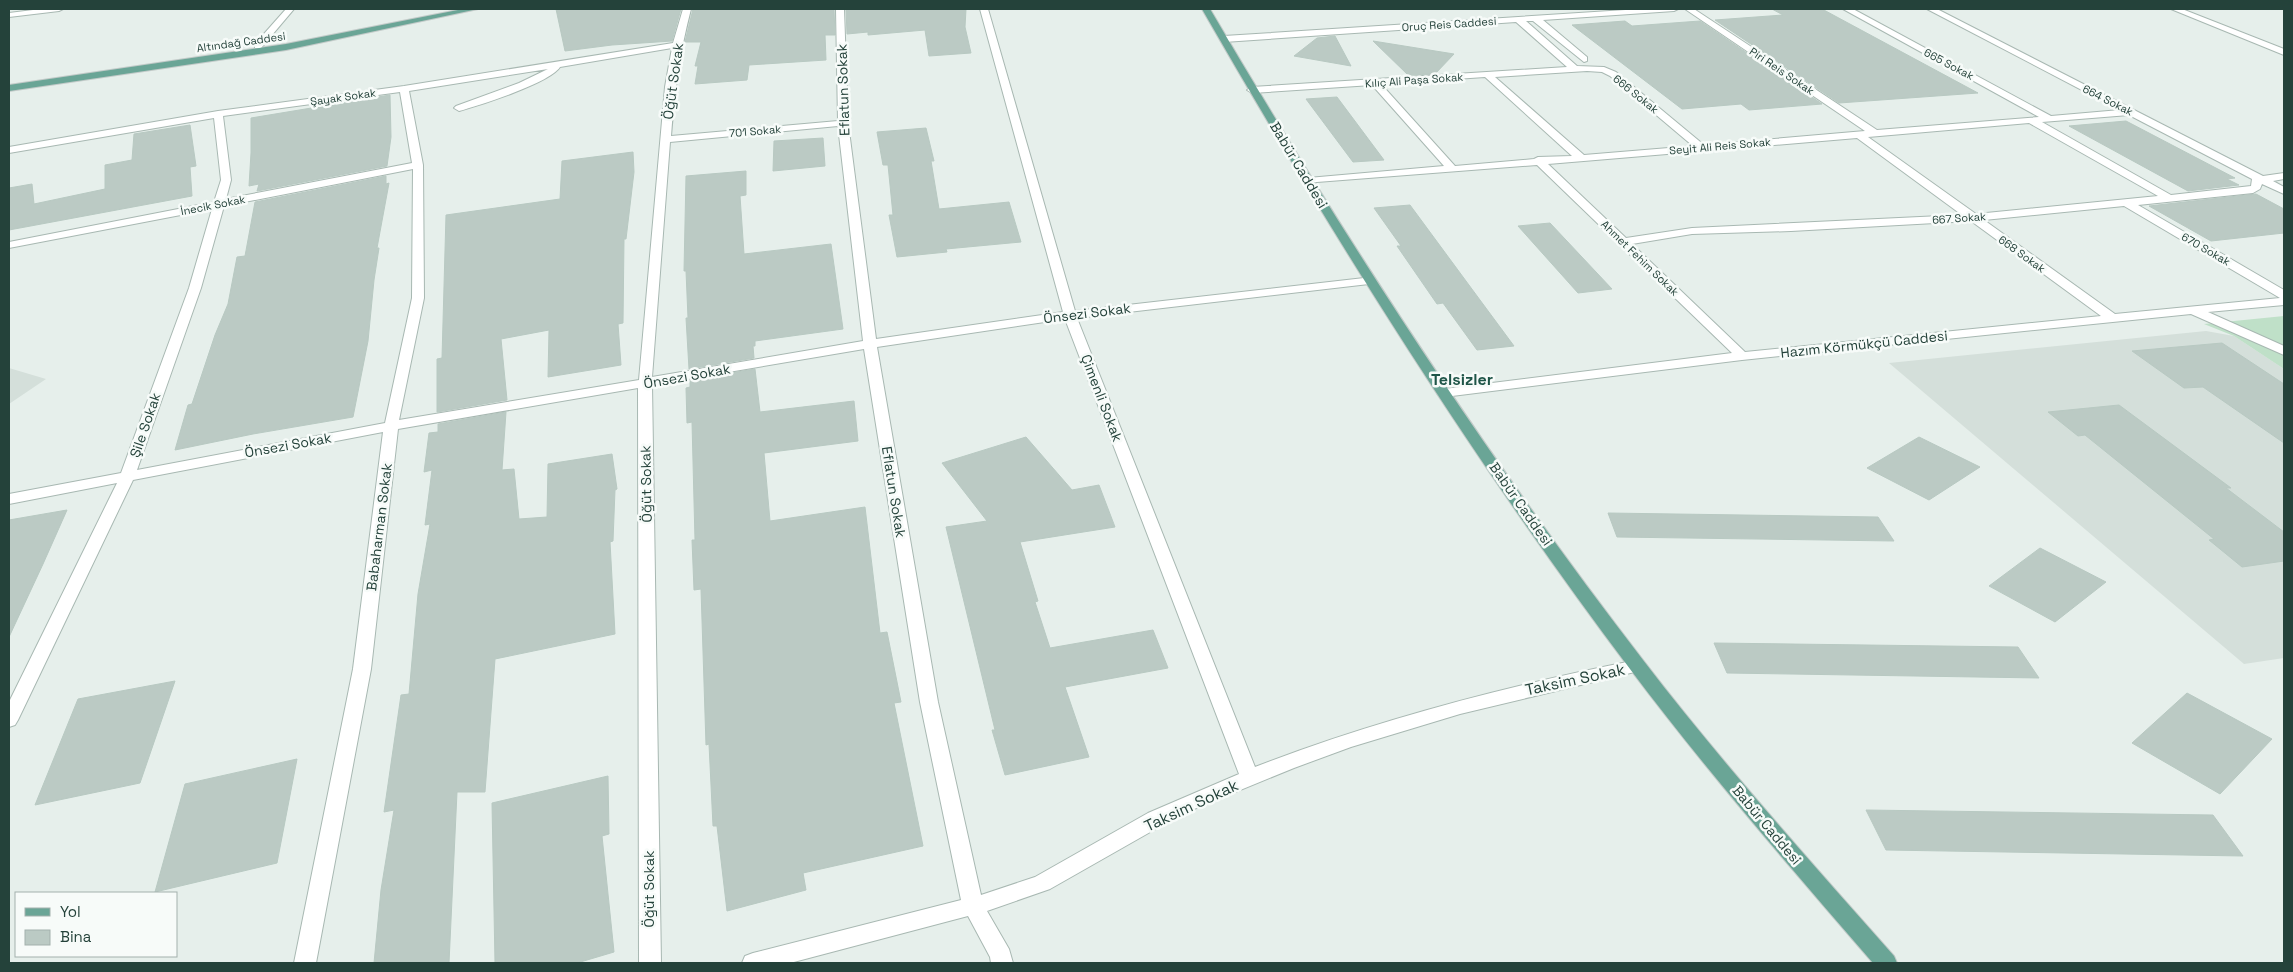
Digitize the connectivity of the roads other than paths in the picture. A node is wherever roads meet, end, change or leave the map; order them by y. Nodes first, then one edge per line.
1 (59, 9) edge
2 (290, 9) edge
3 (449, 9) edge
4 (474, 9) edge
5 (687, 9) edge
6 (840, 9) edge
7 (984, 9) edge
8 (1206, 9) edge
9 (1656, 9) edge
10 (1674, 9) edge
11 (1689, 9) edge
12 (1847, 9) edge
13 (1931, 9) edge
14 (2175, 9) edge
15 (41, 10) edge
16 (9, 15) edge
17 (1535, 18) junction
18 (1518, 19) junction
19 (1224, 39) junction
20 (677, 45) junction
21 (258, 46) junction
22 (2284, 52) edge
23 (1584, 59) dead end
24 (561, 63) junction
25 (1575, 69) junction
26 (1486, 74) junction
27 (9, 81) edge
28 (1374, 82) junction
29 (9, 88) edge
30 (404, 88) junction
31 (1252, 90) junction
32 (458, 108) dead end
33 (2132, 112) junction
34 (218, 114) junction
35 (2051, 119) junction
36 (2030, 120) junction
37 (843, 123) junction
38 (1876, 134) junction
39 (1858, 135) junction
40 (666, 139) junction
41 (1701, 148) junction
42 (9, 150) edge
43 (1580, 157) junction
44 (1538, 160) junction
45 (418, 165) junction
46 (1451, 168) junction
47 (2284, 176) edge
48 (2260, 178) junction
49 (1308, 181) junction
50 (2284, 190) edge
51 (2169, 198) junction
52 (2127, 202) junction
53 (220, 203) junction
54 (1971, 218) junction
55 (1624, 242) junction
56 (9, 245) edge
57 (1369, 280) junction
58 (2284, 295) edge
59 (2284, 301) edge
60 (2192, 310) junction
61 (1070, 315) junction
62 (2113, 319) junction
63 (870, 344) junction
64 (2284, 351) edge
65 (1742, 356) junction
66 (645, 384) junction
67 (1444, 393) junction
68 (391, 426) junction
69 (128, 475) junction
70 (9, 499) edge
71 (1638, 666) junction
72 (14, 698) edge
73 (9, 720) edge
74 (1250, 778) junction
75 (973, 906) junction
76 (305, 963) edge
77 (650, 963) edge
78 (753, 963) edge
79 (1002, 963) edge
80 (1886, 963) edge

1 - 15 street
2 - 21 street
3 - 21 main road, Altındağ Caddesi
4 - 29 main road, Altındağ Caddesi
5 - 20 street, Öğüt Sokak
6 - 37 street, Eflatun Sokak
7 - 61 street, Çimenli Sokak
8 - 19 main road, Babür Caddesi
9 - 10 street, Oruç Reis Caddesi
9 - 17 street, Oruç Reis Caddesi
11 - 38 street, Piri Reis Sokak
12 - 35 street, 665 Sokak
13 - 33 street, 664 Sokak
14 - 22 street
15 - 16 street
17 - 18 street, Oruç Reis Caddesi
17 - 23 street
18 - 19 street, Oruç Reis Caddesi
18 - 25 street
19 - 31 main road, Babür Caddesi
20 - 24 street, Şayak Sokak
20 - 40 street, Öğüt Sokak
21 - 27 main road, Altındağ Caddesi
24 - 30 street, Şayak Sokak
24 - 32 street
25 - 26 street, Kılıç Ali Paşa Sokak
25 - 41 street, 666 Sokak
26 - 28 street, Kılıç Ali Paşa Sokak
26 - 43 street
28 - 31 street, Kılıç Ali Paşa Sokak
28 - 46 street
30 - 34 street, Şayak Sokak
30 - 45 street, Babaharman Sokak
31 - 49 main road, Babür Caddesi
33 - 35 street, Seyit Ali Reis Sokak
33 - 48 street, 664 Sokak
34 - 42 street, Şayak Sokak
34 - 53 street, Şile Sokak
35 - 36 street, Seyit Ali Reis Sokak
36 - 38 street, Seyit Ali Reis Sokak
36 - 51 street
37 - 40 street, 701 Sokak
37 - 63 street, Eflatun Sokak
38 - 39 street, Seyit Ali Reis Sokak
39 - 41 street, Seyit Ali Reis Sokak
39 - 54 street, 668 Sokak
40 - 66 street, Öğüt Sokak
41 - 43 street, Seyit Ali Reis Sokak
43 - 44 street, Seyit Ali Reis Sokak
44 - 46 street, Seyit Ali Reis Sokak
44 - 55 street, Ahmet Fehim Sokak
45 - 53 street, İnecik Sokak
45 - 68 street, Babaharman Sokak
46 - 49 street, Seyit Ali Reis Sokak
47 - 48 street
48 - 50 street, 664 Sokak
48 - 51 street, 667 Sokak
49 - 57 main road, Babür Caddesi
51 - 52 street, 667 Sokak
52 - 54 street, 667 Sokak
52 - 58 street, 670 Sokak
53 - 56 street, İnecik Sokak
53 - 69 street, Şile Sokak
54 - 55 street, 667 Sokak
54 - 62 street, 668 Sokak
55 - 65 street, Ahmet Fehim Sokak
57 - 61 street, Önsezi Sokak
57 - 67 main road, Babür Caddesi
59 - 60 street, Hazım Körmükçü Caddesi
60 - 62 street, Hazım Körmükçü Caddesi
60 - 64 street
61 - 63 street, Önsezi Sokak
61 - 74 street, Çimenli Sokak
62 - 65 street, Hazım Körmükçü Caddesi
63 - 66 street, Önsezi Sokak
63 - 75 street, Eflatun Sokak
65 - 67 street, Hazım Körmükçü Caddesi
66 - 68 street, Önsezi Sokak
66 - 77 street, Öğüt Sokak
67 - 71 main road, Babür Caddesi
68 - 69 street, Önsezi Sokak
68 - 76 street, Babaharman Sokak
69 - 70 street, Önsezi Sokak
69 - 72 street, Şile Sokak
71 - 74 street, Taksim Sokak
71 - 80 main road, Babür Caddesi
72 - 73 street, Şile Sokak
74 - 75 street, Taksim Sokak
75 - 78 street, Taksim Sokak
75 - 79 street, Eflatun Sokak

